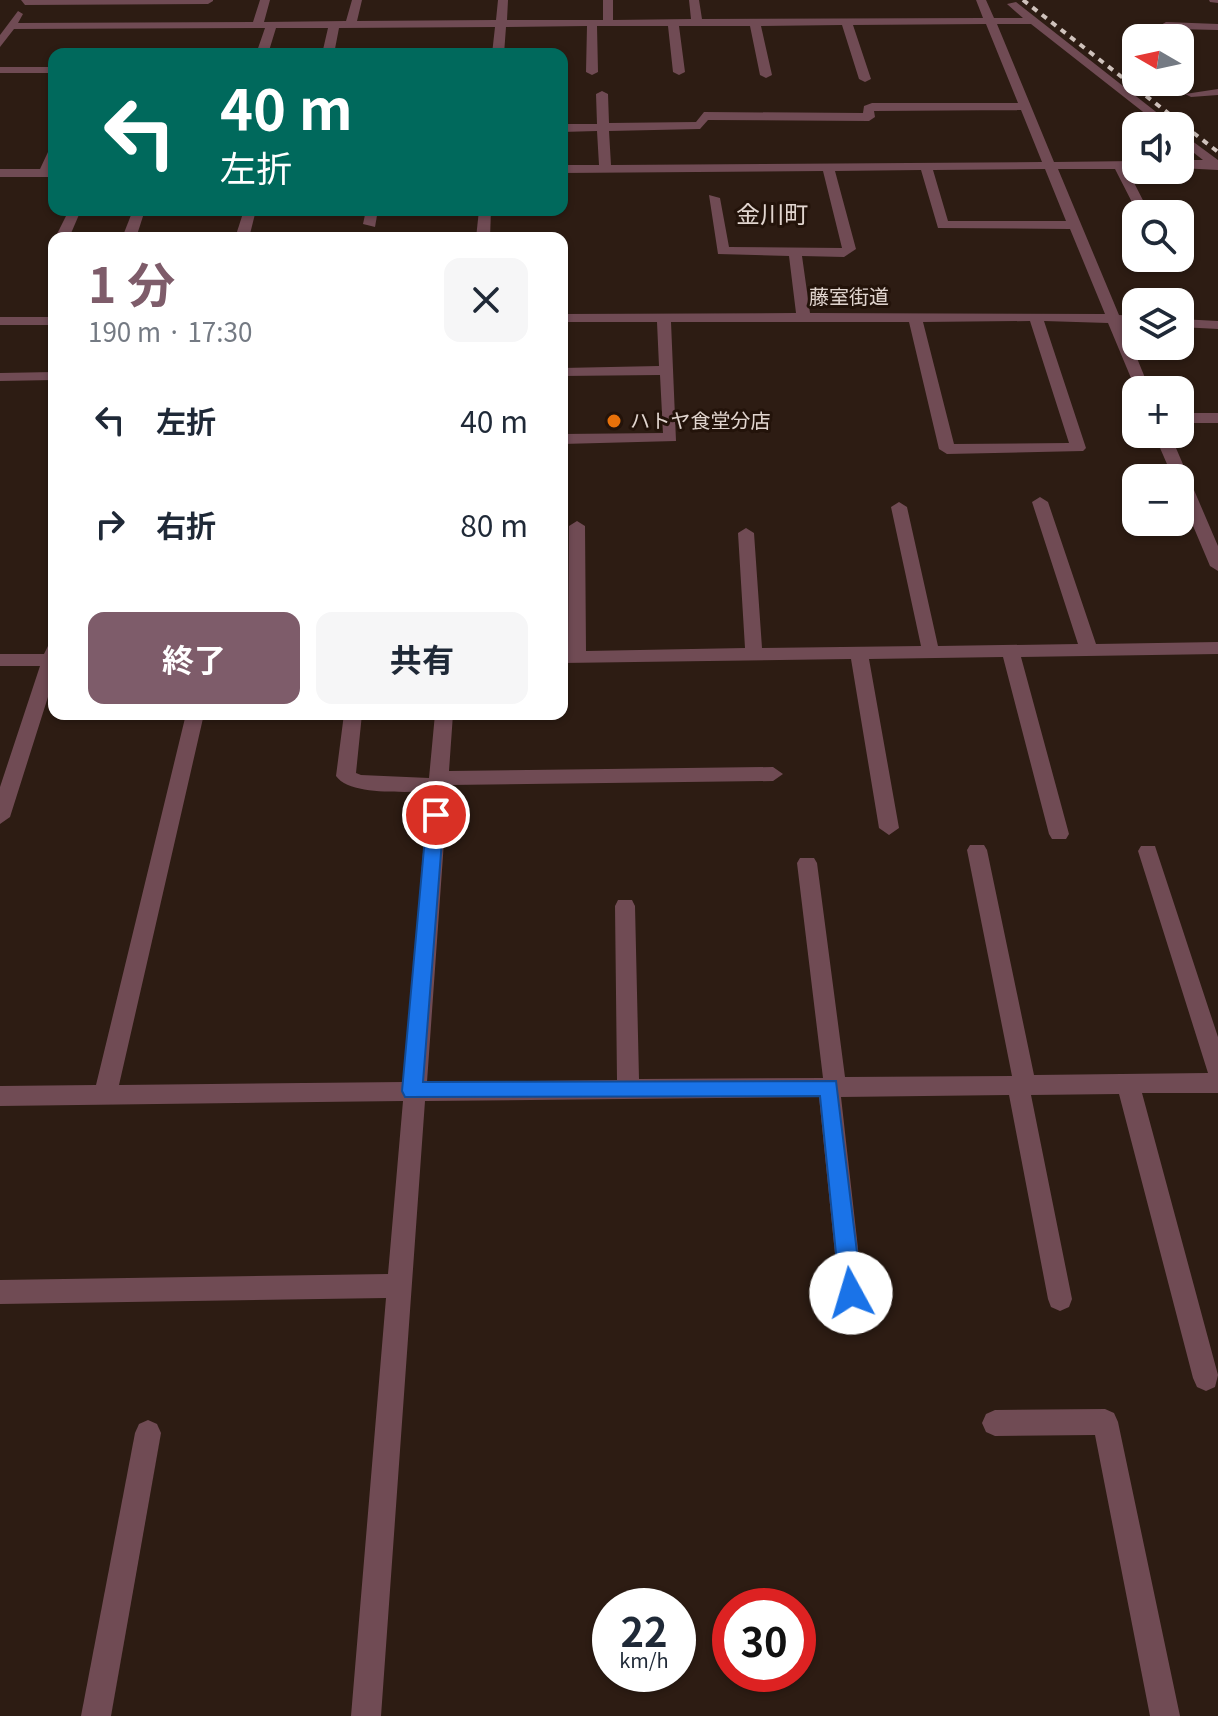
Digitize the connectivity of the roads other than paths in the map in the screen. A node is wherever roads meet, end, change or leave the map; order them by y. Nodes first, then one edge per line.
1 (265, 0) edge
2 (357, 0) edge
3 (503, 0) edge
4 (608, 0) edge
5 (694, 0) edge
6 (981, 0) edge
7 (26, 1) edge
8 (154, 1) edge
9 (208, 1) edge
10 (1012, 4) dead end
11 (846, 21) junction
12 (989, 21) junction
13 (1034, 21) junction
14 (500, 22) junction
15 (592, 22) junction
16 (608, 22) junction
17 (673, 22) junction
18 (697, 22) junction
19 (755, 22) junction
20 (335, 23) junction
21 (351, 23) junction
22 (258, 24) junction
23 (272, 24) junction
24 (11, 26) junction
25 (1194, 26) edge
26 (1218, 27) edge
27 (0, 44) edge
28 (264, 48) edge
29 (329, 48) edge
30 (498, 48) edge
31 (0, 70) edge
32 (48, 70) edge
33 (592, 72) dead end
34 (679, 72) dead end
35 (766, 75) dead end
36 (865, 79) dead end
37 (1218, 92) edge
38 (602, 94) dead end
39 (1194, 94) edge
40 (1025, 106) junction
41 (1150, 112) edge
42 (568, 128) edge
43 (604, 128) junction
44 (1194, 147) edge
45 (1194, 164) edge
46 (1119, 165) joint
47 (1217, 165) edge
48 (1051, 166) junction
49 (828, 167) junction
50 (926, 167) junction
51 (568, 169) edge
52 (605, 169) junction
53 (0, 173) edge
54 (48, 173) edge
55 (714, 198) dead end
56 (1137, 200) edge
57 (1074, 225) junction
58 (795, 254) junction
59 (803, 317) junction
60 (1036, 317) junction
61 (568, 318) edge
62 (664, 318) junction
63 (915, 318) junction
64 (1113, 319) junction
65 (1122, 319) edge
66 (0, 321) edge
67 (48, 321) edge
68 (1194, 324) edge
69 (1218, 325) edge
70 (667, 370) junction
71 (568, 372) edge
72 (1137, 376) edge
73 (48, 377) edge
74 (2, 381) edge
75 (1194, 418) edge
76 (1218, 418) edge
77 (568, 439) edge
78 (1169, 448) edge
79 (1040, 502) dead end
80 (899, 507) dead end
81 (577, 526) dead end
82 (746, 533) dead end
83 (1212, 540) edge
84 (1218, 566) edge
85 (1218, 648) edge
86 (1089, 650) junction
87 (931, 652) junction
88 (1011, 652) junction
89 (859, 653) junction
90 (754, 654) junction
91 (48, 657) edge
92 (570, 657) edge
93 (0, 660) edge
94 (48, 672) edge
95 (194, 720) edge
96 (352, 720) edge
97 (443, 720) edge
98 (773, 774) dead end
99 (438, 781) junction
100 (0, 817) edge
101 (889, 828) dead end
102 (1059, 834) dead end
103 (977, 850) dead end
104 (1148, 851) dead end
105 (807, 863) dead end
106 (625, 906) dead end
107 (1218, 1072) edge
108 (1218, 1083) edge
109 (1128, 1084) junction
110 (1022, 1085) junction
111 (832, 1087) junction
112 (628, 1089) junction
113 (412, 1091) junction
114 (105, 1095) junction
115 (0, 1096) edge
116 (398, 1286) junction
117 (0, 1292) edge
118 (851, 1293) dead end
119 (1060, 1299) dead end
120 (1206, 1378) dead end
121 (995, 1423) dead end
122 (148, 1433) dead end
123 (96, 1716) edge
124 (366, 1716) edge
125 (1165, 1716) edge

1 - 22 street
2 - 21 street
3 - 14 street
4 - 16 street
5 - 18 street
6 - 12 street
7 - 8 street
7 - 24 street
8 - 9 street
10 - 13 street
11 - 12 street
11 - 19 street
11 - 36 street
12 - 13 street
12 - 40 street
13 - 41 street
14 - 15 street
14 - 21 street
14 - 30 street
15 - 16 street
15 - 33 street
16 - 17 street
17 - 18 street
17 - 34 street
18 - 19 street
19 - 35 street
20 - 21 street
20 - 23 street
20 - 29 street
22 - 23 street
22 - 24 street
23 - 28 street
24 - 27 street
25 - 26 street
31 - 32 street
37 - 39 street
38 - 43 street
40 - 43 street
40 - 48 street
42 - 43 street
43 - 52 street
44 - 47 street
45 - 47 street
46 - 48 street
46 - 56 street
48 - 50 street
48 - 57 street
49 - 50 street
49 - 52 street
49 - 58 street
50 - 57 street
51 - 52 street
53 - 54 street
55 - 58 street
57 - 64 street
58 - 59 street
59 - 62 street, 藤室街道
59 - 63 street, 藤室街道
60 - 63 street, 藤室街道
60 - 63 street
60 - 64 street, 藤室街道
61 - 62 street, 藤室街道
62 - 70 street
64 - 65 street, 藤室街道
64 - 72 street
66 - 67 street
68 - 69 street
70 - 71 street
70 - 77 street
73 - 74 street
75 - 76 street
78 - 83 street
79 - 86 street
80 - 87 street
81 - 92 street
82 - 90 street
83 - 84 street
85 - 86 street
86 - 88 street
87 - 88 street
87 - 89 street
88 - 102 street
89 - 90 street
89 - 101 street
90 - 92 street
91 - 93 street
94 - 100 street
95 - 114 street
96 - 99 street
97 - 99 street
98 - 99 street
99 - 113 street
103 - 110 street
104 - 107 street
105 - 111 street
106 - 112 street
108 - 109 street
109 - 110 street
109 - 120 street
110 - 111 street
110 - 119 street
111 - 112 street
111 - 118 street
112 - 113 street
113 - 114 street
113 - 116 street
114 - 115 street
116 - 117 street
116 - 124 street
121 - 125 street
122 - 123 street

